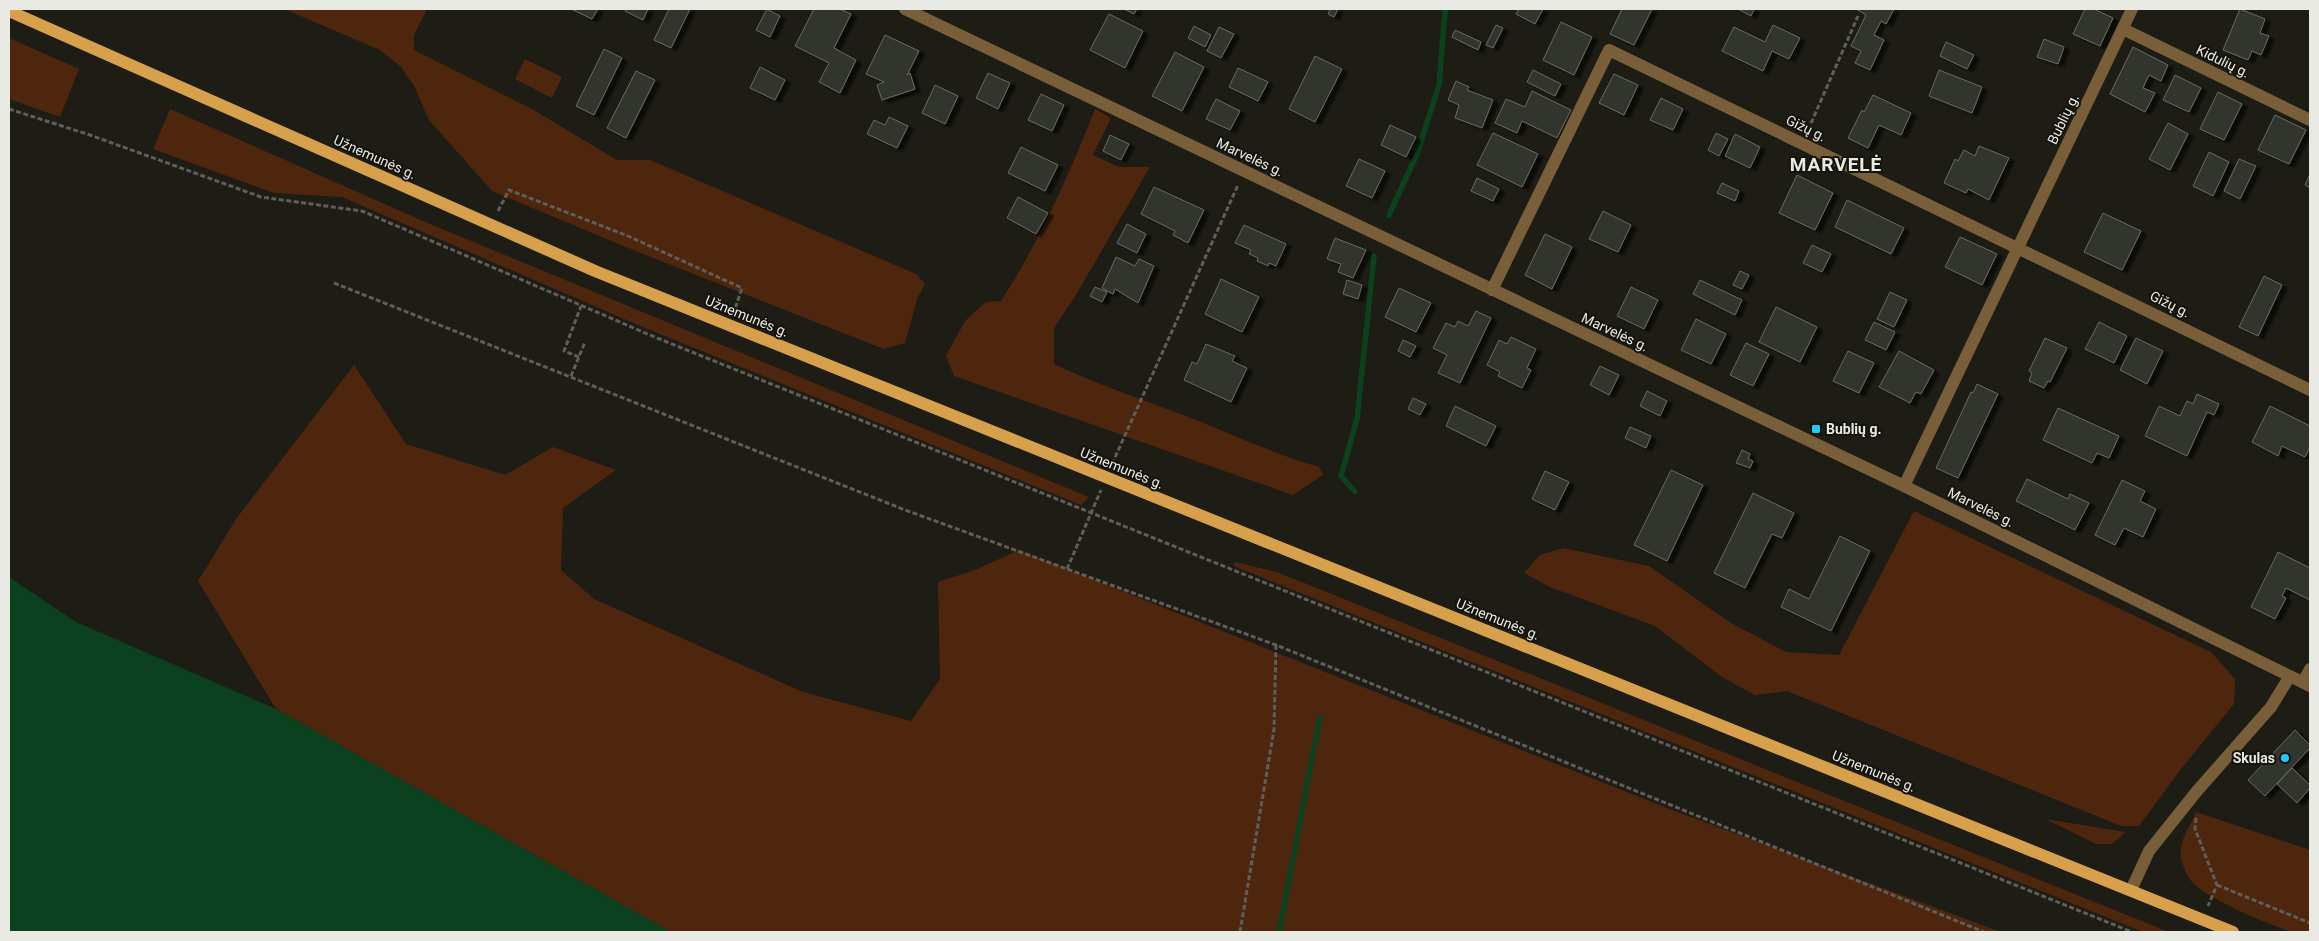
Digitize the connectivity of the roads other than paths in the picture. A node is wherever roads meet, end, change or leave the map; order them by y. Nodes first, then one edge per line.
1 (905, 9) edge
2 (2132, 9) edge
3 (9, 11) edge
4 (2123, 29) junction
5 (2310, 120) edge
6 (2018, 247) junction
7 (1492, 290) junction
8 (2310, 390) edge
9 (1904, 486) junction
10 (2310, 669) edge
11 (2290, 676) junction
12 (2307, 684) edge
13 (2131, 890) junction
14 (2233, 932) edge

1 - 7 street, Marvelės g.
2 - 4 street, Bublių g.
3 - 13 main road, Užnemunės g.
4 - 5 street, Kidulių g.
4 - 6 street, Bublių g.
6 - 7 street, Gižų g.
6 - 8 street, Gižų g.
6 - 9 street, Bublių g.
7 - 9 street, Marvelės g.
9 - 11 street, Marvelės g.
10 - 12 street
11 - 12 street, Marvelės g.
11 - 13 street
13 - 14 main road, Užnemunės g.

